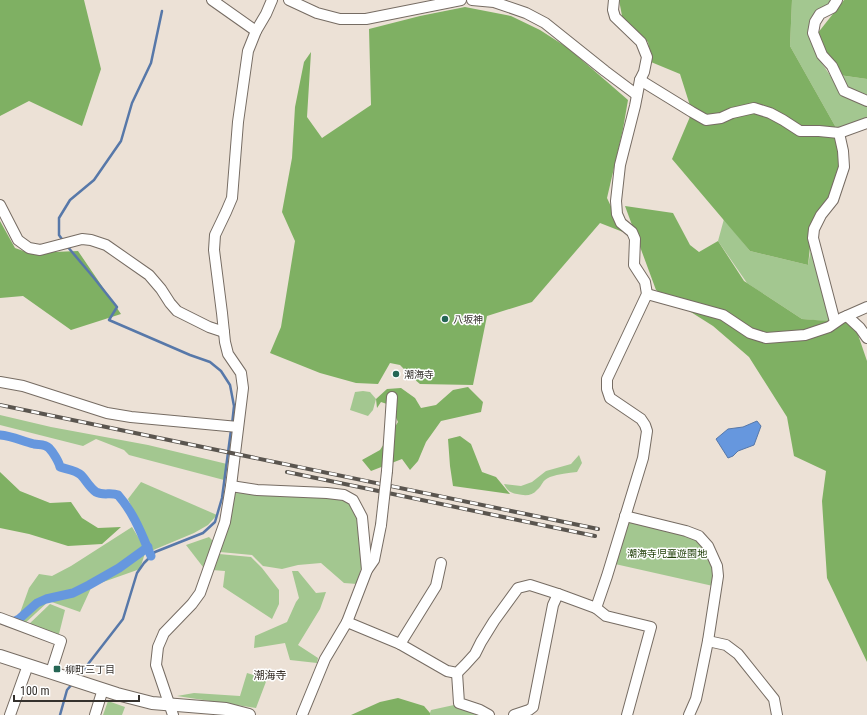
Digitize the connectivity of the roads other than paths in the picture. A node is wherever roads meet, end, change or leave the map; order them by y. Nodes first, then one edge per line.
1 (212, 0) edge
2 (272, 0) edge
3 (289, 0) edge
4 (461, 0) edge
5 (472, 0) edge
6 (614, 0) edge
7 (837, 0) edge
8 (256, 31) junction
9 (640, 80) junction
10 (637, 95) junction
11 (867, 101) edge
12 (867, 123) edge
13 (839, 133) junction
14 (0, 205) edge
15 (647, 294) junction
16 (867, 307) edge
17 (847, 316) junction
18 (836, 322) junction
19 (224, 332) junction
20 (867, 338) edge
21 (0, 382) edge
22 (392, 397) dead end
23 (238, 427) junction
24 (231, 486) junction
25 (625, 516) junction
26 (440, 563) dead end
27 (367, 570) junction
28 (558, 594) junction
29 (596, 608) junction
30 (0, 618) edge
31 (347, 622) junction
32 (708, 641) junction
33 (400, 644) junction
34 (0, 656) edge
35 (28, 665) junction
36 (50, 672) junction
37 (456, 673) junction
38 (103, 690) junction
39 (171, 710) edge
40 (10, 715) edge
41 (94, 715) edge
42 (249, 715) edge
43 (302, 715) edge
44 (489, 715) edge
45 (514, 715) edge
46 (627, 715) edge
47 (689, 715) edge
48 (777, 715) edge

1 - 8 street
2 - 8 street
3 - 4 street
5 - 10 street
6 - 9 street
7 - 11 street
8 - 19 street
9 - 10 street
9 - 13 street
10 - 15 street
12 - 13 street
13 - 18 street
14 - 19 street
15 - 18 street
15 - 25 street
16 - 17 street
17 - 18 street
17 - 20 street
19 - 23 street
21 - 23 street
22 - 27 street, bridge
23 - 24 street
24 - 27 street
24 - 39 street
25 - 29 street
25 - 32 street
26 - 33 street
27 - 31 street
28 - 29 street
28 - 37 street
28 - 45 street
29 - 46 street
30 - 36 street
31 - 33 street
31 - 43 street
32 - 47 street
32 - 48 street
33 - 37 street
34 - 35 street
35 - 36 street
35 - 40 street
36 - 38 street
37 - 44 street
38 - 39 street
38 - 41 street
39 - 42 street

